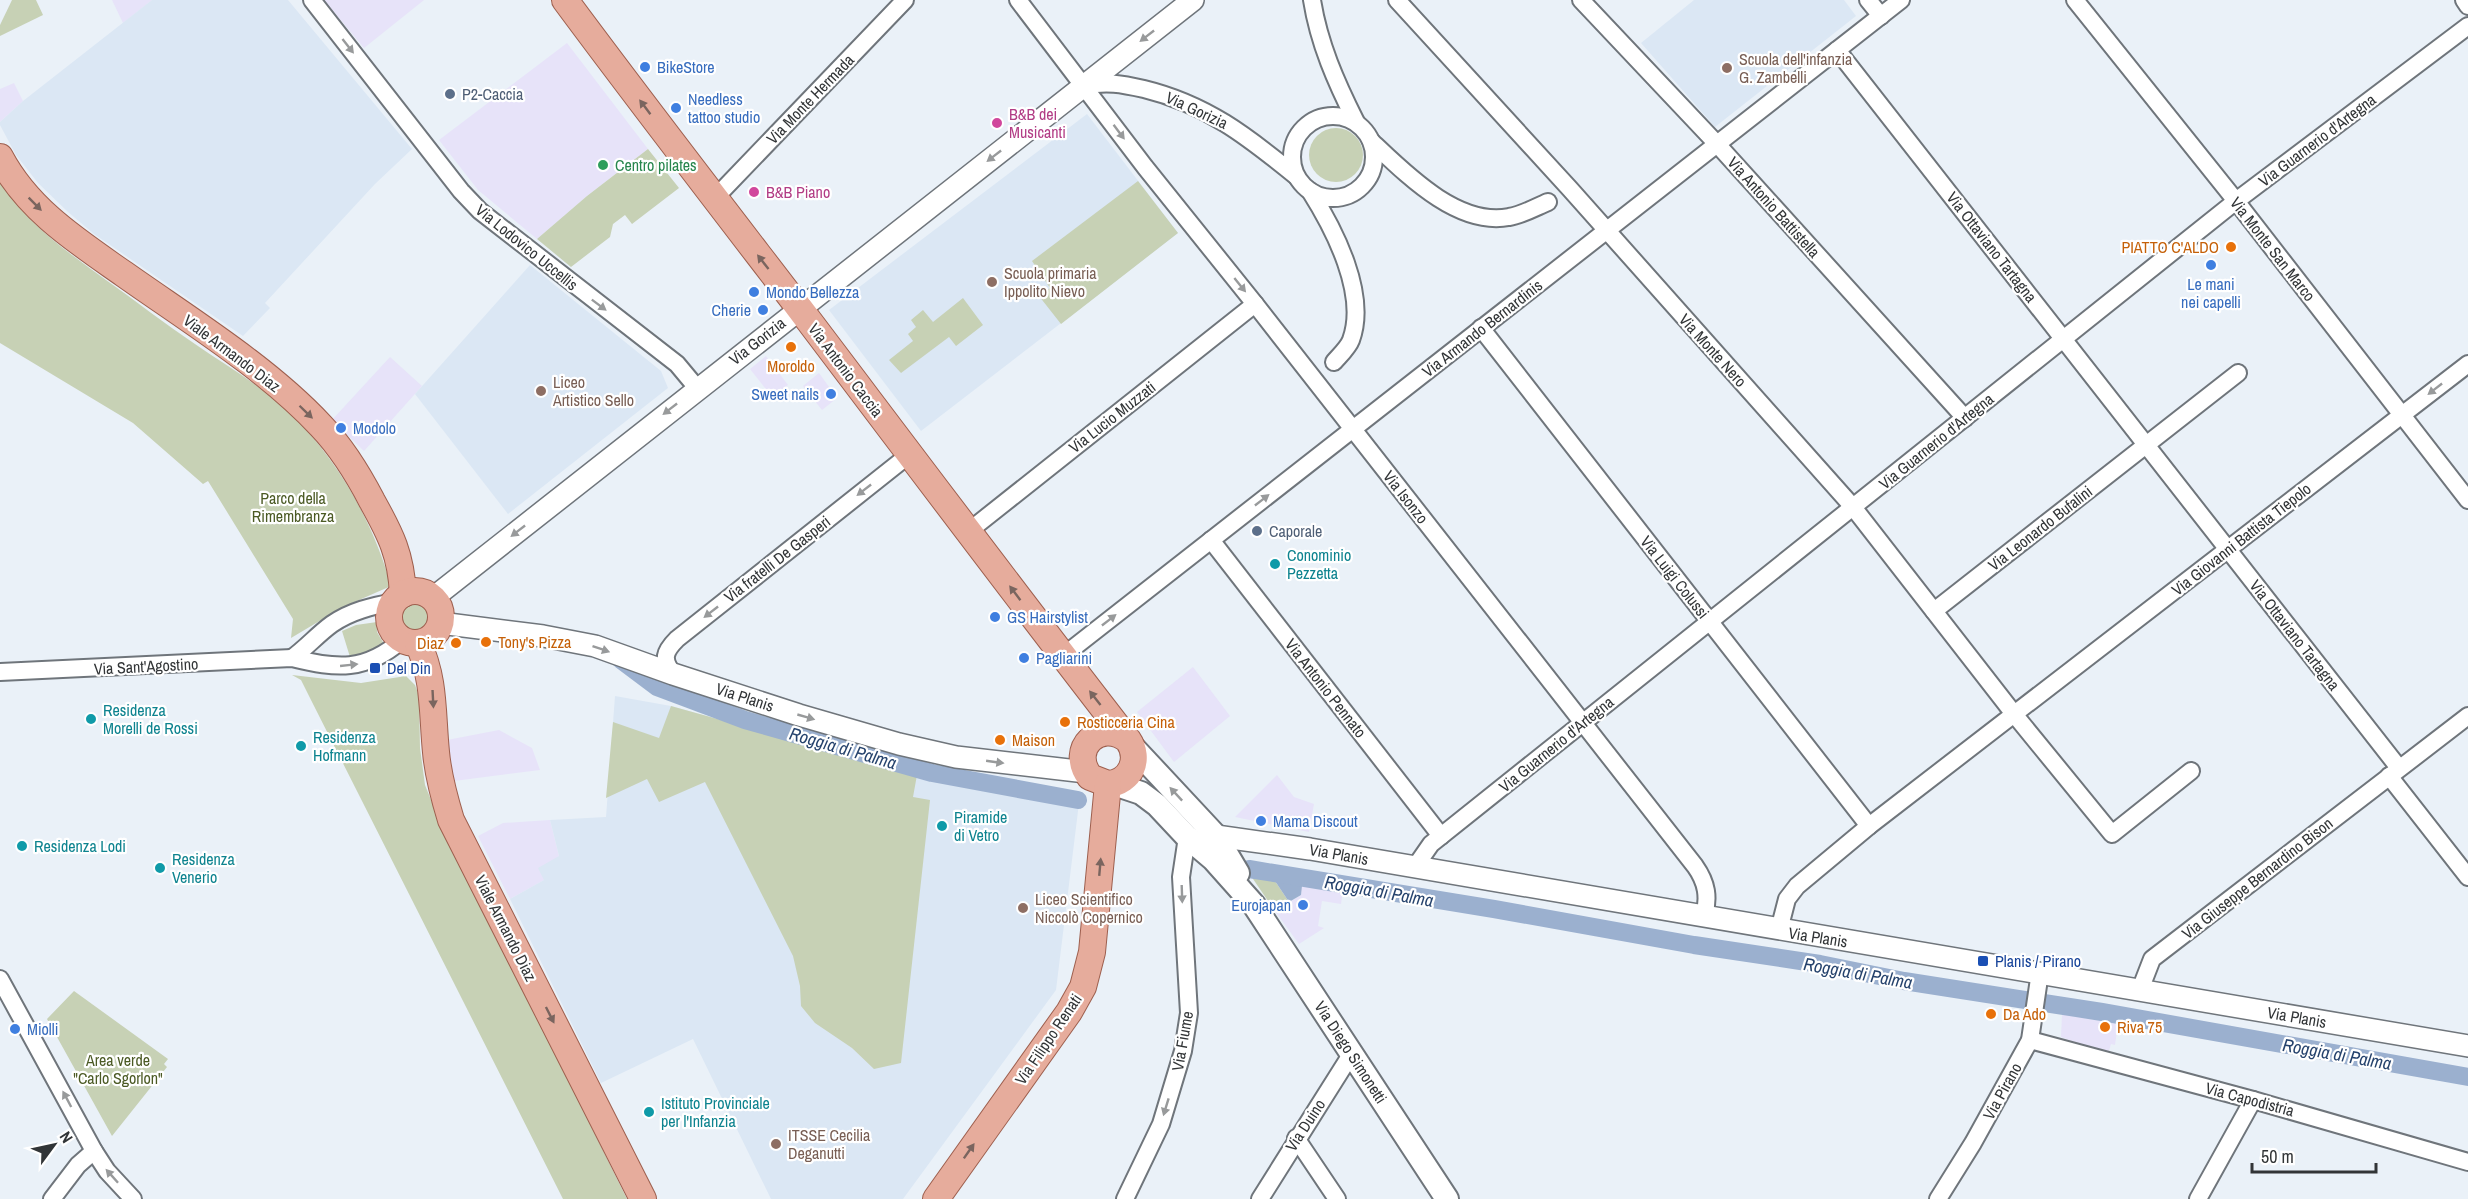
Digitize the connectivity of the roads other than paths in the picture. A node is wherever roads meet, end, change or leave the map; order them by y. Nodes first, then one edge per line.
1 (312, 0) edge
2 (565, 0) edge
3 (905, 0) edge
4 (1018, 0) edge
5 (1194, 0) edge
6 (1312, 0) edge
7 (1397, 0) edge
8 (1581, 0) edge
9 (1868, 0) edge
10 (1901, 0) edge
11 (2075, 0) edge
12 (2464, 0) edge
13 (2468, 6) edge
14 (1881, 16) junction
15 (2468, 26) edge
16 (1837, 50) junction
17 (1083, 86) junction
18 (1356, 122) junction
19 (1371, 141) junction
20 (1717, 144) junction
21 (0, 157) edge
22 (1296, 176) junction
23 (1310, 191) junction
24 (714, 199) junction
25 (2236, 201) junction
26 (1548, 202) dead end
27 (1606, 230) junction
28 (1255, 304) junction
29 (799, 308) junction
30 (1481, 328) junction
31 (2064, 339) junction
32 (1334, 362) dead end
33 (2468, 364) edge
34 (2238, 373) dead end
35 (697, 388) junction
36 (2402, 415) junction
37 (1965, 418) junction
38 (1353, 429) junction
39 (2146, 446) junction
40 (910, 454) junction
41 (2468, 500) edge
42 (1853, 507) junction
43 (969, 531) junction
44 (1211, 540) junction
45 (2228, 549) junction
46 (398, 598) junction
47 (432, 598) junction
48 (1934, 611) junction
49 (1710, 621) junction
50 (440, 623) junction
51 (410, 641) junction
52 (1063, 656) junction
53 (292, 658) junction
54 (0, 672) edge
55 (673, 674) junction
56 (2014, 714) junction
57 (2468, 716) edge
58 (1582, 723) junction
59 (1130, 743) junction
60 (2191, 771) dead end
61 (2394, 772) junction
62 (1103, 780) junction
63 (1171, 819) junction
64 (1869, 825) junction
65 (1441, 836) junction
66 (1187, 837) junction
67 (1216, 837) junction
68 (1258, 841) junction
69 (1415, 867) junction
70 (1237, 873) junction
71 (2468, 877) edge
72 (1254, 905) junction
73 (1704, 918) junction
74 (1779, 930) junction
75 (0, 979) edge
76 (2039, 979) junction
77 (2140, 990) junction
78 (2030, 1040) junction
79 (2468, 1046) edge
80 (1352, 1053) junction
81 (2253, 1100) junction
82 (1296, 1138) junction
83 (94, 1151) junction
84 (2468, 1162) edge
85 (52, 1199) edge
86 (133, 1199) edge
87 (642, 1199) edge
88 (936, 1199) edge
89 (1125, 1199) edge
90 (1260, 1199) edge
91 (1337, 1199) edge
92 (1447, 1199) edge
93 (1938, 1199) edge
94 (2198, 1199) edge

1 -> 35 street, Via Lodovico Uccellis
24 -> 2 main road, Via Antonio Caccia
3 - 24 street, Via Monte Hermada
4 - 17 street, Via Isonzo
5 -> 17 street, Via Gorizia
6 - 18 street
7 - 27 street, Via Monte Nero
8 - 20 street, Via Antonio Battistella
9 - 14 street
10 - 14 street, Via Armando Bernardinis
11 - 25 street, Via Monte San Marco
12 - 13 street
14 - 16 street, Via Armando Bernardinis
15 - 25 street, Via Guarnerio d'Artegna
16 - 20 street, Via Armando Bernardinis
16 - 31 street, Via Ottaviano Tartagna
17 - 22 street, Via Gorizia
17 -> 28 street, Via Isonzo
17 -> 29 street, Via Gorizia
18 - 19 street
18 - 22 street
19 - 23 street
19 - 26 street
20 - 27 street, Via Armando Bernardinis
20 - 37 street, Via Antonio Battistella
21 -> 46 main road, Viale Armando Diaz
22 - 23 street, Via Gorizia
23 - 32 street, Via Gorizia
29 -> 24 main road, Via Antonio Caccia
25 - 31 street, Via Guarnerio d'Artegna
25 - 36 street, Via Monte San Marco
27 - 30 street, Via Armando Bernardinis
27 - 42 street, Via Monte Nero
28 - 38 street, Via Isonzo
28 - 43 street, Via Lucio Muzzati
29 - 35 street, Via Gorizia
29 - 40 main road, Via Antonio Caccia
30 - 38 street, Via Armando Bernardinis
30 - 49 street, Via Luigi Colussi
31 - 37 street, Via Guarnerio d'Artegna
31 - 39 street, Via Ottaviano Tartagna
33 -> 36 street, Via Giovanni Battista Tiepolo
34 - 39 street
35 -> 47 street, Via Gorizia
36 - 41 street, Via Monte San Marco
36 - 45 street, Via Giovanni Battista Tiepolo
37 - 42 street, Via Guarnerio d'Artegna
44 -> 38 street, Via Armando Bernardinis
38 - 58 street, Via Isonzo
39 - 45 street, Via Ottaviano Tartagna
39 - 48 street, Via Leonardo Bufalini
40 - 43 main road, Via Antonio Caccia
40 -> 55 street, Via fratelli De Gasperi
42 - 48 street, Via Monte Nero
42 - 49 street, Via Guarnerio d'Artegna
52 -> 43 main road, Via Antonio Caccia
52 -> 44 street, Via Armando Bernardinis
44 - 65 street, Via Antonio Pennato
45 - 56 street, Via Giovanni Battista Tiepolo
45 - 61 street, Via Ottaviano Tartagna
46 - 47 main road
46 - 51 main road
46 - 53 street
47 - 50 main road
48 - 56 street, Via Monte Nero
49 - 58 street, Via Guarnerio d'Artegna
49 - 64 street, Via Luigi Colussi
50 - 51 main road
50 -> 55 street, Via Planis
53 -> 51 street, Via Sant'Agostino
51 -> 87 main road, Viale Armando Diaz
59 -> 52 main road, Via Antonio Caccia
53 - 54 street, Via Sant'Agostino
55 -> 62 street, Via Planis
56 - 60 street
56 - 64 street, Via Giovanni Battista Tiepolo
57 - 61 street, Via Giuseppe Bernardino Bison
58 - 65 street, Via Guarnerio d'Artegna
58 - 73 street, Via Isonzo
59 - 62 main road
59 - 62 main road
67 -> 59 main road, Via Antonio Caccia
61 - 71 street
61 - 77 street, Via Giuseppe Bernardino Bison
62 - 63 main road, Via Planis
88 -> 62 main road, Via Filippo Renati
63 - 66 main road, Via Planis
63 - 67 main road, Via Planis
64 - 74 street, Via Giovanni Battista Tiepolo
65 - 69 street, Via Guarnerio d'Artegna
66 - 72 main road, Via Diego Simonetti
66 -> 89 street, Via Fiume
67 - 68 street, Via Planis
67 - 70 main road, Via Diego Simonetti
68 - 69 street, Via Planis
68 - 70 street
69 - 73 street, Via Planis
70 - 72 main road, Via Diego Simonetti
72 - 80 main road, Via Diego Simonetti
73 - 74 street, Via Planis
74 - 76 street, Via Planis
83 -> 75 street
76 - 77 street, Via Planis
76 - 78 street, Via Pirano
77 - 79 street, Via Planis
78 - 81 street, Via Capodistria
78 - 93 street, Via Pirano
80 - 82 street, Via Duino
80 - 92 main road, Via Diego Simonetti
81 - 84 street, Via Capodistria
81 - 94 street
82 - 90 street, Via Duino
82 - 91 street
83 - 85 street
86 -> 83 street

